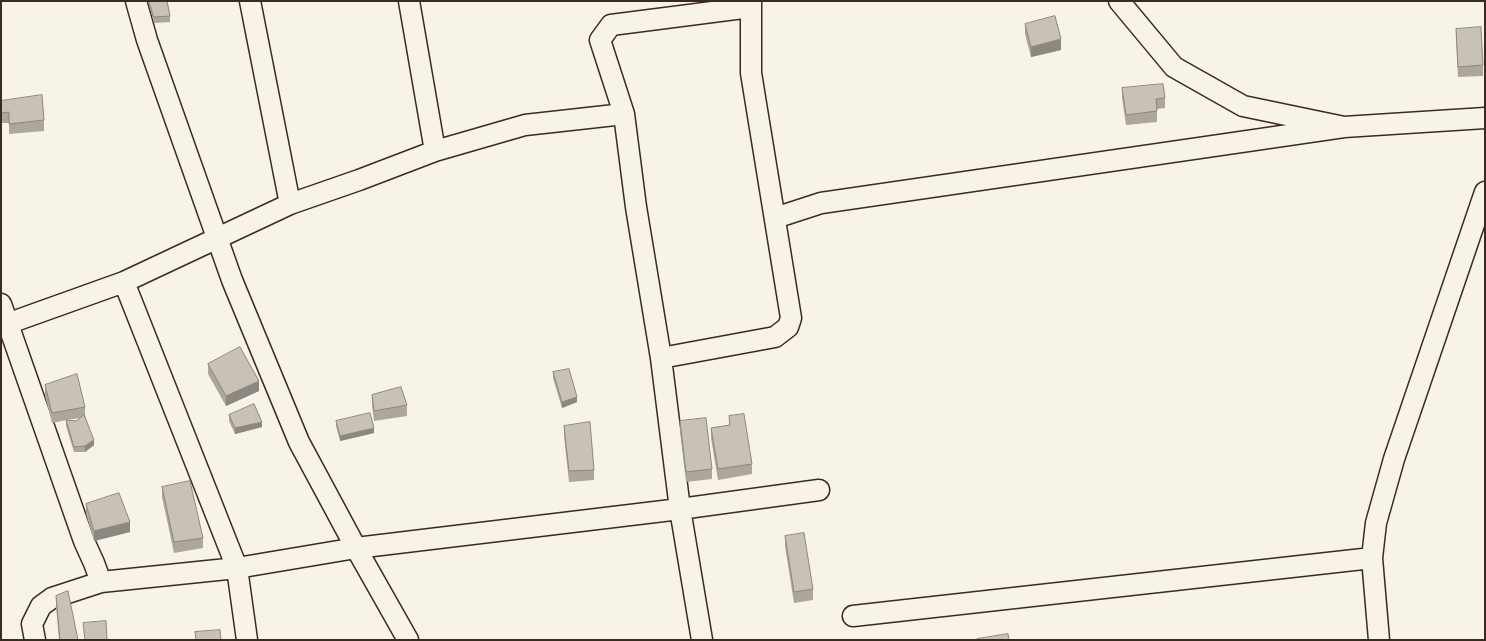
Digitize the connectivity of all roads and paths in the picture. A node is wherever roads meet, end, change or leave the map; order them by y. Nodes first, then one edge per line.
1 (136, 1) edge
2 (250, 1) edge
3 (410, 1) edge
4 (1119, 1) edge
5 (751, 4) edge
6 (624, 114) junction
7 (1485, 118) edge
8 (1344, 127) junction
9 (435, 151) junction
10 (1485, 192) edge
11 (290, 204) junction
12 (775, 218) junction
13 (218, 238) junction
14 (124, 282) junction
15 (3, 318) edge
16 (661, 358) junction
17 (819, 490) dead end
18 (680, 509) junction
19 (356, 548) junction
20 (1372, 558) junction
21 (237, 568) junction
22 (101, 582) junction
23 (853, 616) dead end
24 (35, 640) edge
25 (247, 640) edge
26 (408, 640) edge
27 (702, 640) edge
28 (1379, 640) edge

1 - 13 street
2 - 11 street
3 - 9 street
4 - 8 street
5 - 6 street
5 - 12 street
6 - 9 street
6 - 16 street
7 - 8 street
8 - 12 street
9 - 11 street
10 - 20 street
11 - 13 street
12 - 16 street
13 - 14 street
13 - 19 street
14 - 15 street
14 - 21 street
15 - 22 street
16 - 18 street
17 - 18 street
18 - 19 street
18 - 27 street
19 - 21 street
19 - 26 street
20 - 23 street
20 - 28 street
21 - 22 street
21 - 25 street
22 - 24 street

